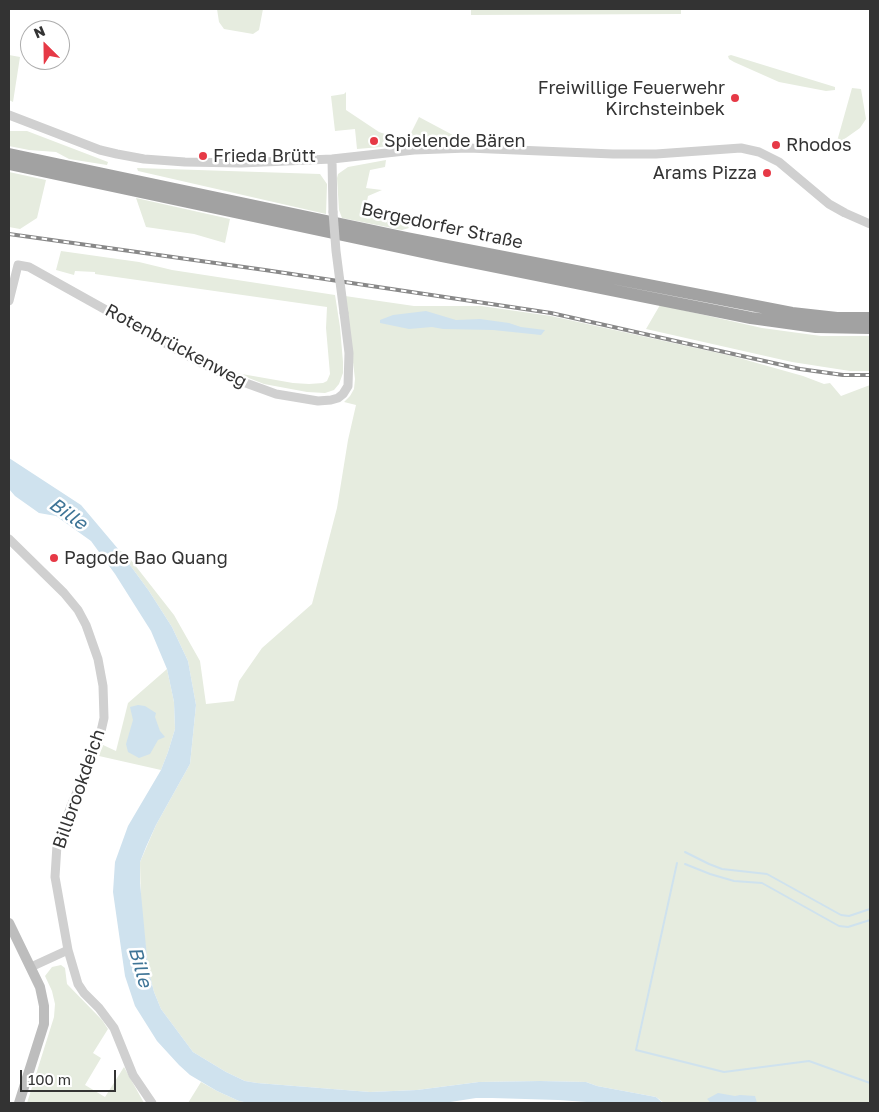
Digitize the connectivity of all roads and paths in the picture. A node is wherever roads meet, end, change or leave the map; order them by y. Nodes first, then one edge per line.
1 (9, 115) edge
2 (9, 154) edge
3 (332, 159) junction
4 (9, 164) edge
5 (870, 224) edge
6 (9, 301) edge
7 (870, 318) edge
8 (870, 328) edge
9 (9, 539) edge
10 (9, 923) edge
11 (68, 950) junction
12 (31, 967) junction
13 (19, 1103) edge
14 (152, 1103) edge

1 - 3 street
2 - 7 highway, Bergedorfer Straße
3 - 5 street
3 - 6 street, Rotenbrückenweg, bridge
4 - 8 highway, Bergedorfer Straße
9 - 11 street, Billbrookdeich
10 - 12 main road
11 - 12 street
11 - 14 street, Billbrookdeich
12 - 13 main road

